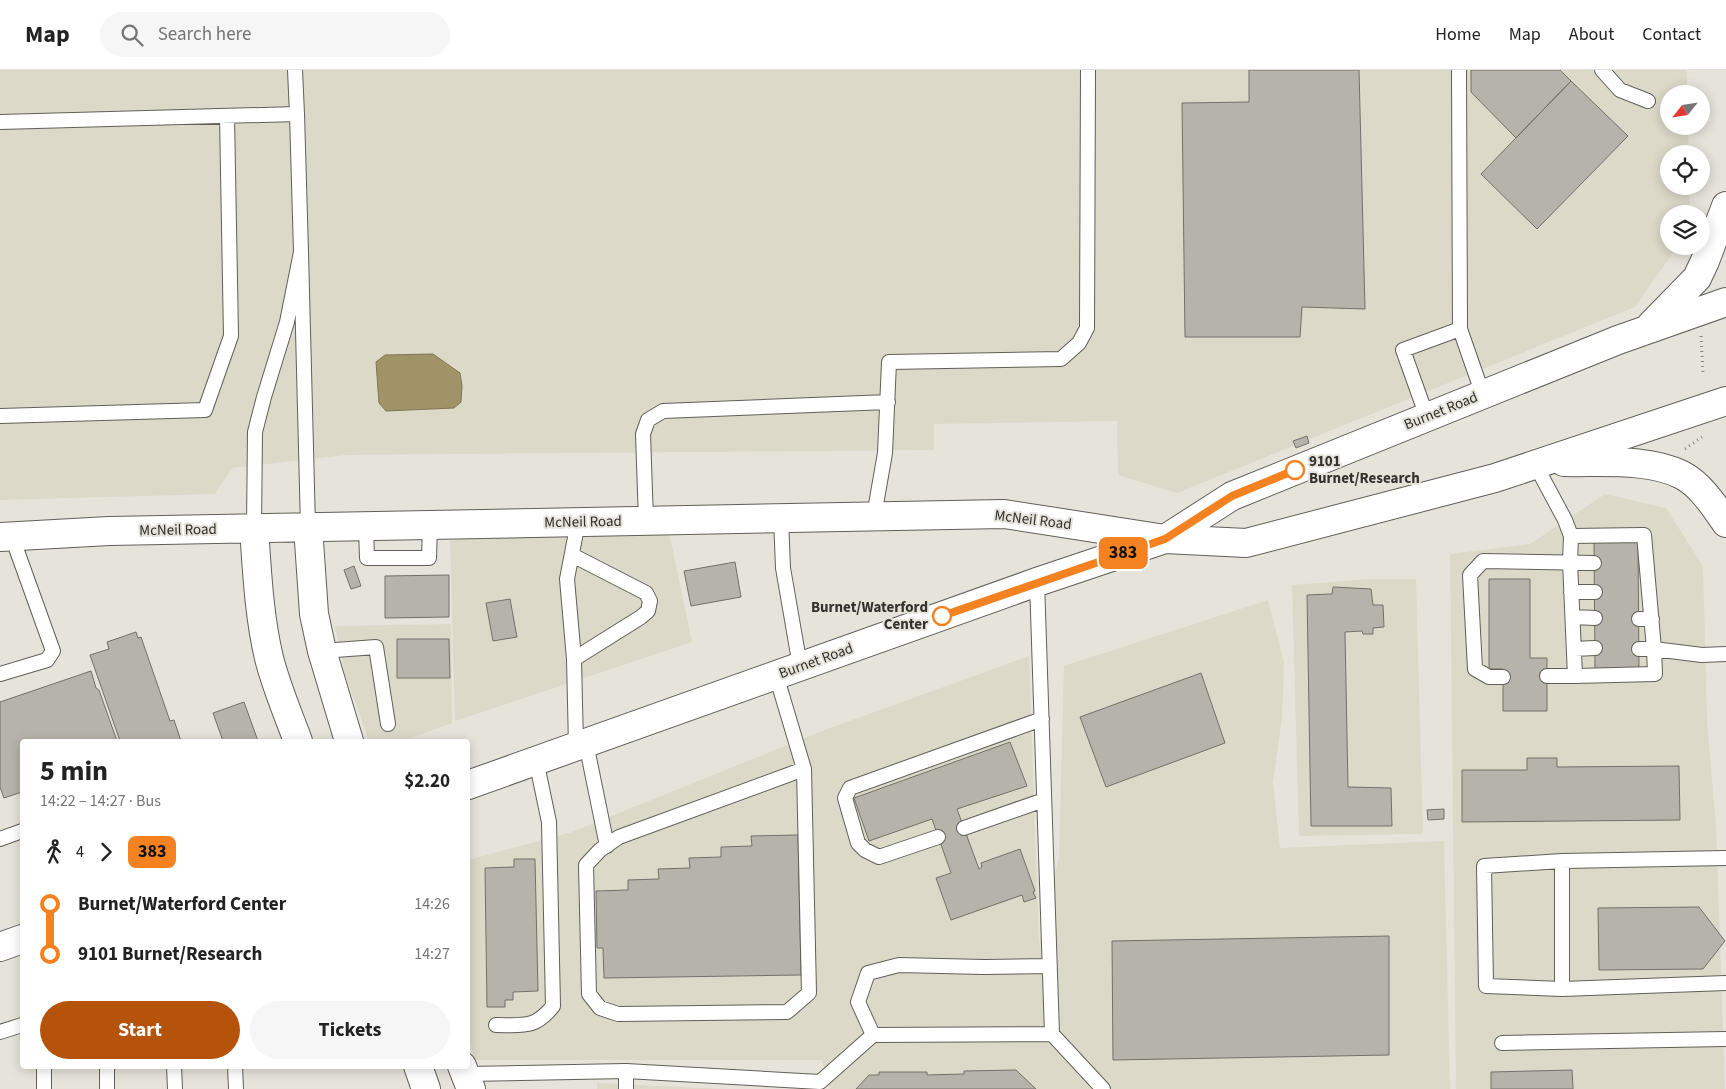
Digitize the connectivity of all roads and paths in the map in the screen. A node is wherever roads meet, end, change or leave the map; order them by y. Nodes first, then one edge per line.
1 (295, 70) edge
2 (1088, 70) edge
3 (1459, 70) edge
4 (1602, 70) edge
5 (1648, 101) dead end
6 (296, 114) junction
7 (227, 116) junction
8 (0, 122) edge
9 (1726, 206) edge
10 (301, 252) junction
11 (1726, 302) edge
12 (1701, 327) dead end
13 (1460, 329) junction
14 (1644, 331) junction
15 (1703, 373) dead end
16 (1482, 395) junction
17 (1726, 401) edge
18 (888, 402) junction
19 (0, 416) edge
20 (1427, 417) junction
21 (1705, 434) dead end
22 (1682, 451) dead end
23 (1540, 463) junction
24 (874, 516) junction
25 (781, 518) junction
26 (646, 521) junction
27 (578, 522) junction
28 (1726, 523) edge
29 (308, 527) junction
30 (254, 528) junction
31 (1571, 536) junction
32 (6, 537) edge
33 (1165, 539) junction
34 (572, 555) junction
35 (1570, 562) junction
36 (1594, 563) dead end
37 (1037, 582) junction
38 (1572, 592) junction
39 (1595, 592) dead end
40 (1573, 617) junction
41 (1595, 618) dead end
42 (1595, 648) dead end
43 (1574, 649) junction
44 (1639, 649) dead end
45 (1654, 649) junction
46 (322, 651) junction
47 (1726, 654) edge
48 (574, 659) junction
49 (788, 670) junction
50 (0, 674) edge
51 (1547, 676) dead end
52 (1575, 676) junction
53 (1503, 677) dead end
54 (1042, 719) junction
55 (388, 724) dead end
56 (297, 739) edge
57 (348, 739) edge
58 (581, 744) junction
59 (536, 760) junction
60 (804, 769) junction
61 (470, 784) edge
62 (1044, 800) junction
63 (964, 828) dead end
64 (20, 832) edge
65 (938, 837) dead end
66 (0, 839) edge
67 (606, 846) junction
68 (1726, 858) edge
69 (1562, 861) junction
70 (20, 940) edge
71 (0, 947) edge
72 (1050, 966) junction
73 (1726, 983) edge
74 (1562, 988) junction
75 (496, 1025) dead end
76 (20, 1026) edge
77 (0, 1032) edge
78 (1052, 1034) junction
79 (873, 1035) junction
80 (1726, 1039) edge
81 (1502, 1043) dead end
82 (44, 1069) edge
83 (107, 1069) edge
84 (174, 1069) edge
85 (235, 1069) edge
86 (419, 1069) edge
87 (626, 1071) junction
88 (466, 1077) edge
89 (808, 1085) edge
90 (44, 1089) edge
91 (107, 1089) edge
92 (174, 1089) edge
93 (236, 1089) edge
94 (426, 1089) edge
95 (626, 1089) edge
96 (1103, 1089) edge

1 - 6 lane
2 - 18 lane
3 - 13 lane
4 - 5 lane
6 - 7 lane
6 - 10 lane
7 - 8 lane
7 - 19 lane
9 - 14 main road
10 - 29 lane
10 - 30 lane
11 - 14 main road, Burnet Road
12 - 15 path
13 - 16 lane
13 - 20 lane
14 - 16 main road, Burnet Road
16 - 20 main road, Burnet Road
17 - 23 main road, Burnet Road
18 - 24 lane
18 - 26 lane
20 - 33 main road, Burnet Road
21 - 22 path
23 - 28 main road
23 - 31 lane
23 - 33 main road, Burnet Road
24 - 25 main road, McNeil Road
24 - 33 main road, McNeil Road
25 - 26 main road, McNeil Road
25 - 49 lane
26 - 27 main road, McNeil Road
27 - 29 main road, McNeil Road
27 - 34 lane
29 - 30 main road, McNeil Road
29 - 46 main road
30 - 32 main road, McNeil Road
30 - 56 main road
31 - 35 lane
31 - 45 lane
32 - 50 lane
33 - 37 main road, Burnet Road
34 - 48 lane
34 - 48 lane
35 - 36 lane
35 - 38 lane
35 - 53 lane
37 - 49 main road, Burnet Road
37 - 54 lane
38 - 39 lane
38 - 40 lane
40 - 41 lane
40 - 43 lane
42 - 43 lane
43 - 52 lane
44 - 45 lane
45 - 47 lane
45 - 52 lane
46 - 55 lane
46 - 57 main road
48 - 58 lane
49 - 58 main road, Burnet Road
49 - 60 lane
51 - 52 lane
54 - 62 lane
54 - 65 lane
58 - 59 main road, Burnet Road
58 - 67 lane
59 - 61 main road, Burnet Road
59 - 75 lane
60 - 67 lane
60 - 67 lane
62 - 63 lane
62 - 72 lane
64 - 66 lane
68 - 69 lane
69 - 74 lane
69 - 74 lane
70 - 71 main road
72 - 78 lane
72 - 79 lane
73 - 74 lane
76 - 77 lane
78 - 79 lane
78 - 96 lane
79 - 89 lane
80 - 81 lane
82 - 90 lane
83 - 91 lane
84 - 92 lane
85 - 93 lane
86 - 94 main road
87 - 88 lane
87 - 89 lane
87 - 95 lane

